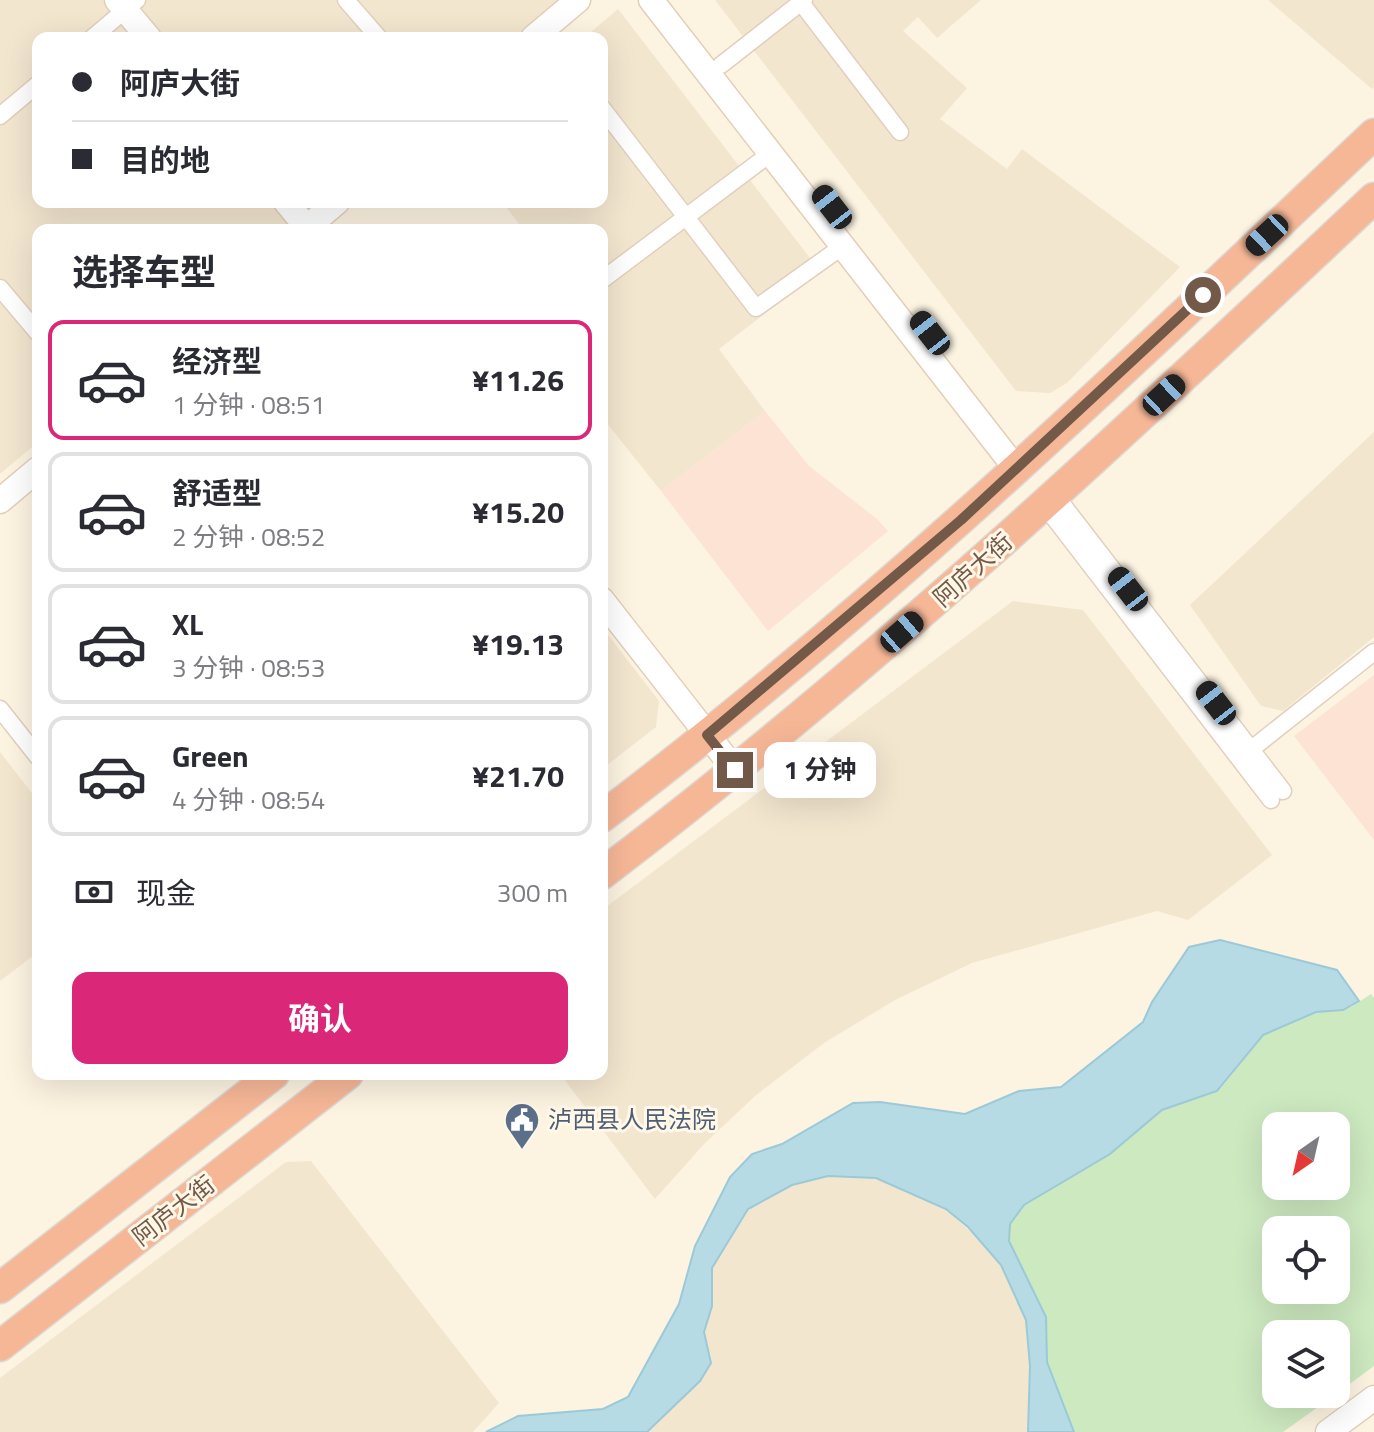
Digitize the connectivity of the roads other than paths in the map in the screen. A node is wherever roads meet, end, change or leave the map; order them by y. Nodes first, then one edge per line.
1 (346, 0) edge
2 (578, 0) edge
3 (595, 0) edge
4 (651, 0) edge
5 (670, 0) edge
6 (801, 1) edge
7 (127, 3) edge
8 (98, 32) edge
9 (145, 32) edge
10 (374, 32) edge
11 (540, 32) edge
12 (557, 32) edge
13 (721, 65) junction
14 (32, 89) edge
15 (0, 116) edge
16 (608, 116) edge
17 (900, 132) dead end
18 (1374, 134) edge
19 (771, 153) junction
20 (1374, 198) edge
21 (292, 208) edge
22 (331, 208) edge
23 (345, 208) edge
24 (686, 217) junction
25 (306, 224) edge
26 (316, 224) edge
27 (319, 224) edge
28 (843, 246) junction
29 (608, 276) edge
30 (0, 288) edge
31 (32, 326) edge
32 (32, 459) edge
33 (1022, 465) junction
34 (32, 474) edge
35 (0, 485) edge
36 (0, 501) edge
37 (1050, 501) junction
38 (608, 608) edge
39 (1374, 652) edge
40 (0, 709) edge
41 (707, 735) junction
42 (32, 749) edge
43 (1245, 754) junction
44 (735, 770) junction
45 (1277, 795) dead end
46 (608, 812) edge
47 (608, 869) edge
48 (266, 1080) edge
49 (340, 1080) edge
50 (0, 1288) edge
51 (0, 1346) edge
52 (1374, 1398) edge
53 (1328, 1432) edge

1 - 10 street
2 - 11 main road
3 - 12 main road
4 - 19 main road
5 - 13 main road
6 - 13 street
6 - 17 street
7 - 8 street
7 - 9 main road
13 - 33 main road
14 - 15 street
16 - 24 street
18 - 33 highway, 阿庐大街
19 - 24 street
19 - 28 main road
20 - 37 highway, 阿庐大街
21 - 25 main road
22 - 26 main road
23 - 27 main road
24 - 28 street
24 - 29 street
28 - 33 main road
30 - 31 street
32 - 35 main road
33 - 41 highway, 阿庐大街
34 - 36 main road
37 - 43 street
37 - 44 highway, 阿庐大街
38 - 41 main road
39 - 43 street
40 - 42 street
41 - 44 main road
41 - 46 highway, 阿庐大街
43 - 45 street
44 - 47 highway, 阿庐大街
48 - 50 highway, 阿庐大街
49 - 51 highway, 阿庐大街
52 - 53 main road

